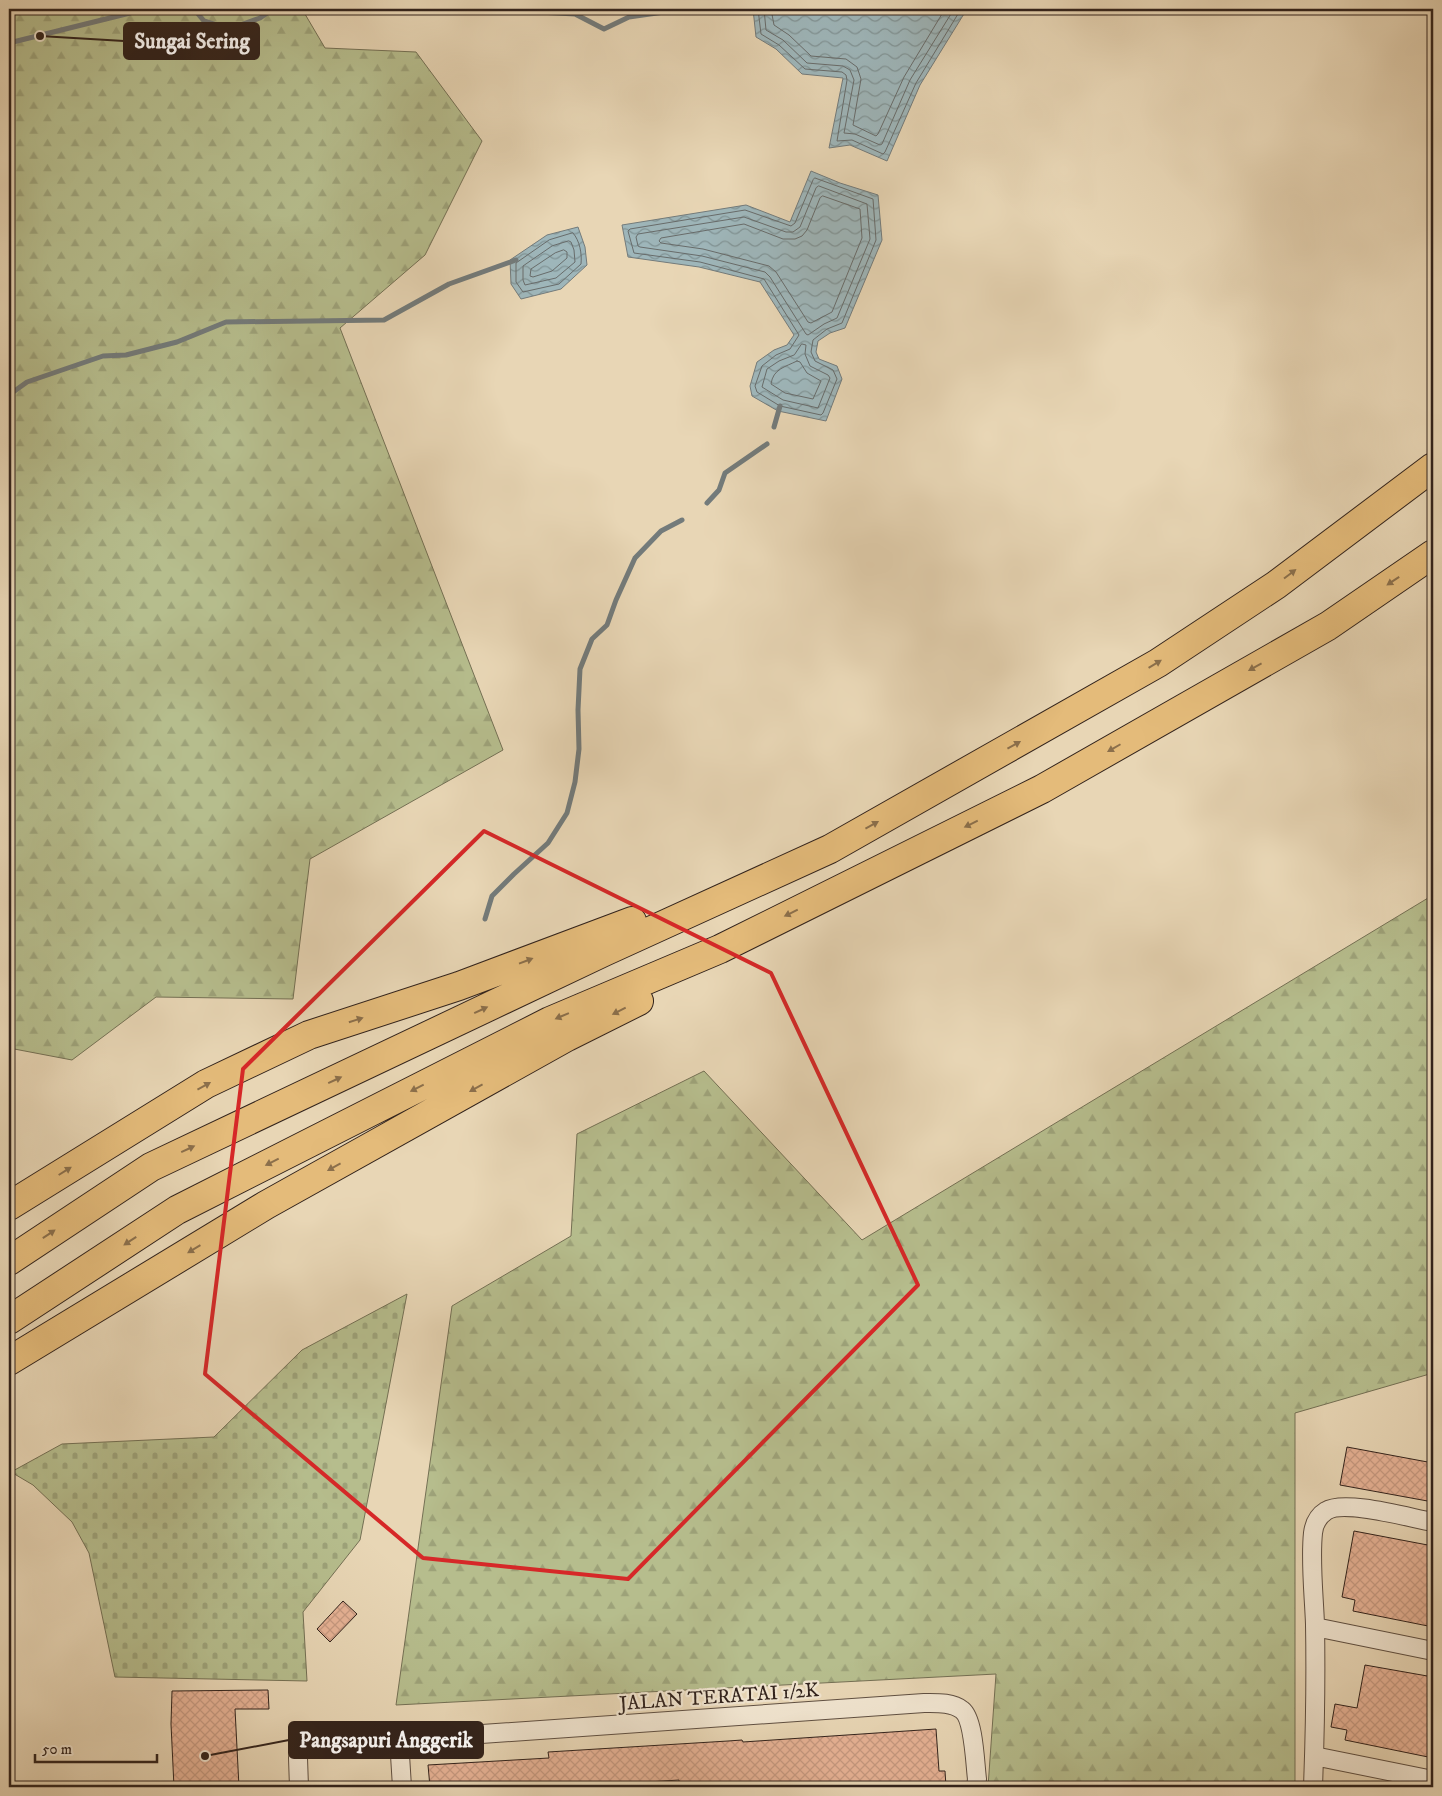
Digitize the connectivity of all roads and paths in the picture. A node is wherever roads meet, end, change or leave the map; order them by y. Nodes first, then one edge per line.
1 (1433, 467) edge
2 (1433, 554) edge
3 (830, 848) junction
4 (720, 948) junction
5 (9, 1206) edge
6 (9, 1261) edge
7 (9, 1320) edge
8 (9, 1361) edge
9 (1433, 1522) edge
10 (1315, 1627) junction
11 (1433, 1651) edge
12 (398, 1739) junction
13 (1314, 1756) junction
14 (1433, 1780) edge
15 (299, 1787) edge
16 (402, 1787) edge
17 (976, 1787) edge
18 (1313, 1787) edge

3 -> 1 highway
2 -> 4 highway
5 -> 3 highway
6 -> 3 highway
4 -> 7 highway
4 -> 8 highway
9 - 10 street
10 - 11 street
10 - 13 street
12 - 15 street, JALAN TERATAI 1/2K
12 - 16 street
12 - 17 street, JALAN TERATAI 1/2K
13 - 14 street
13 - 18 street

